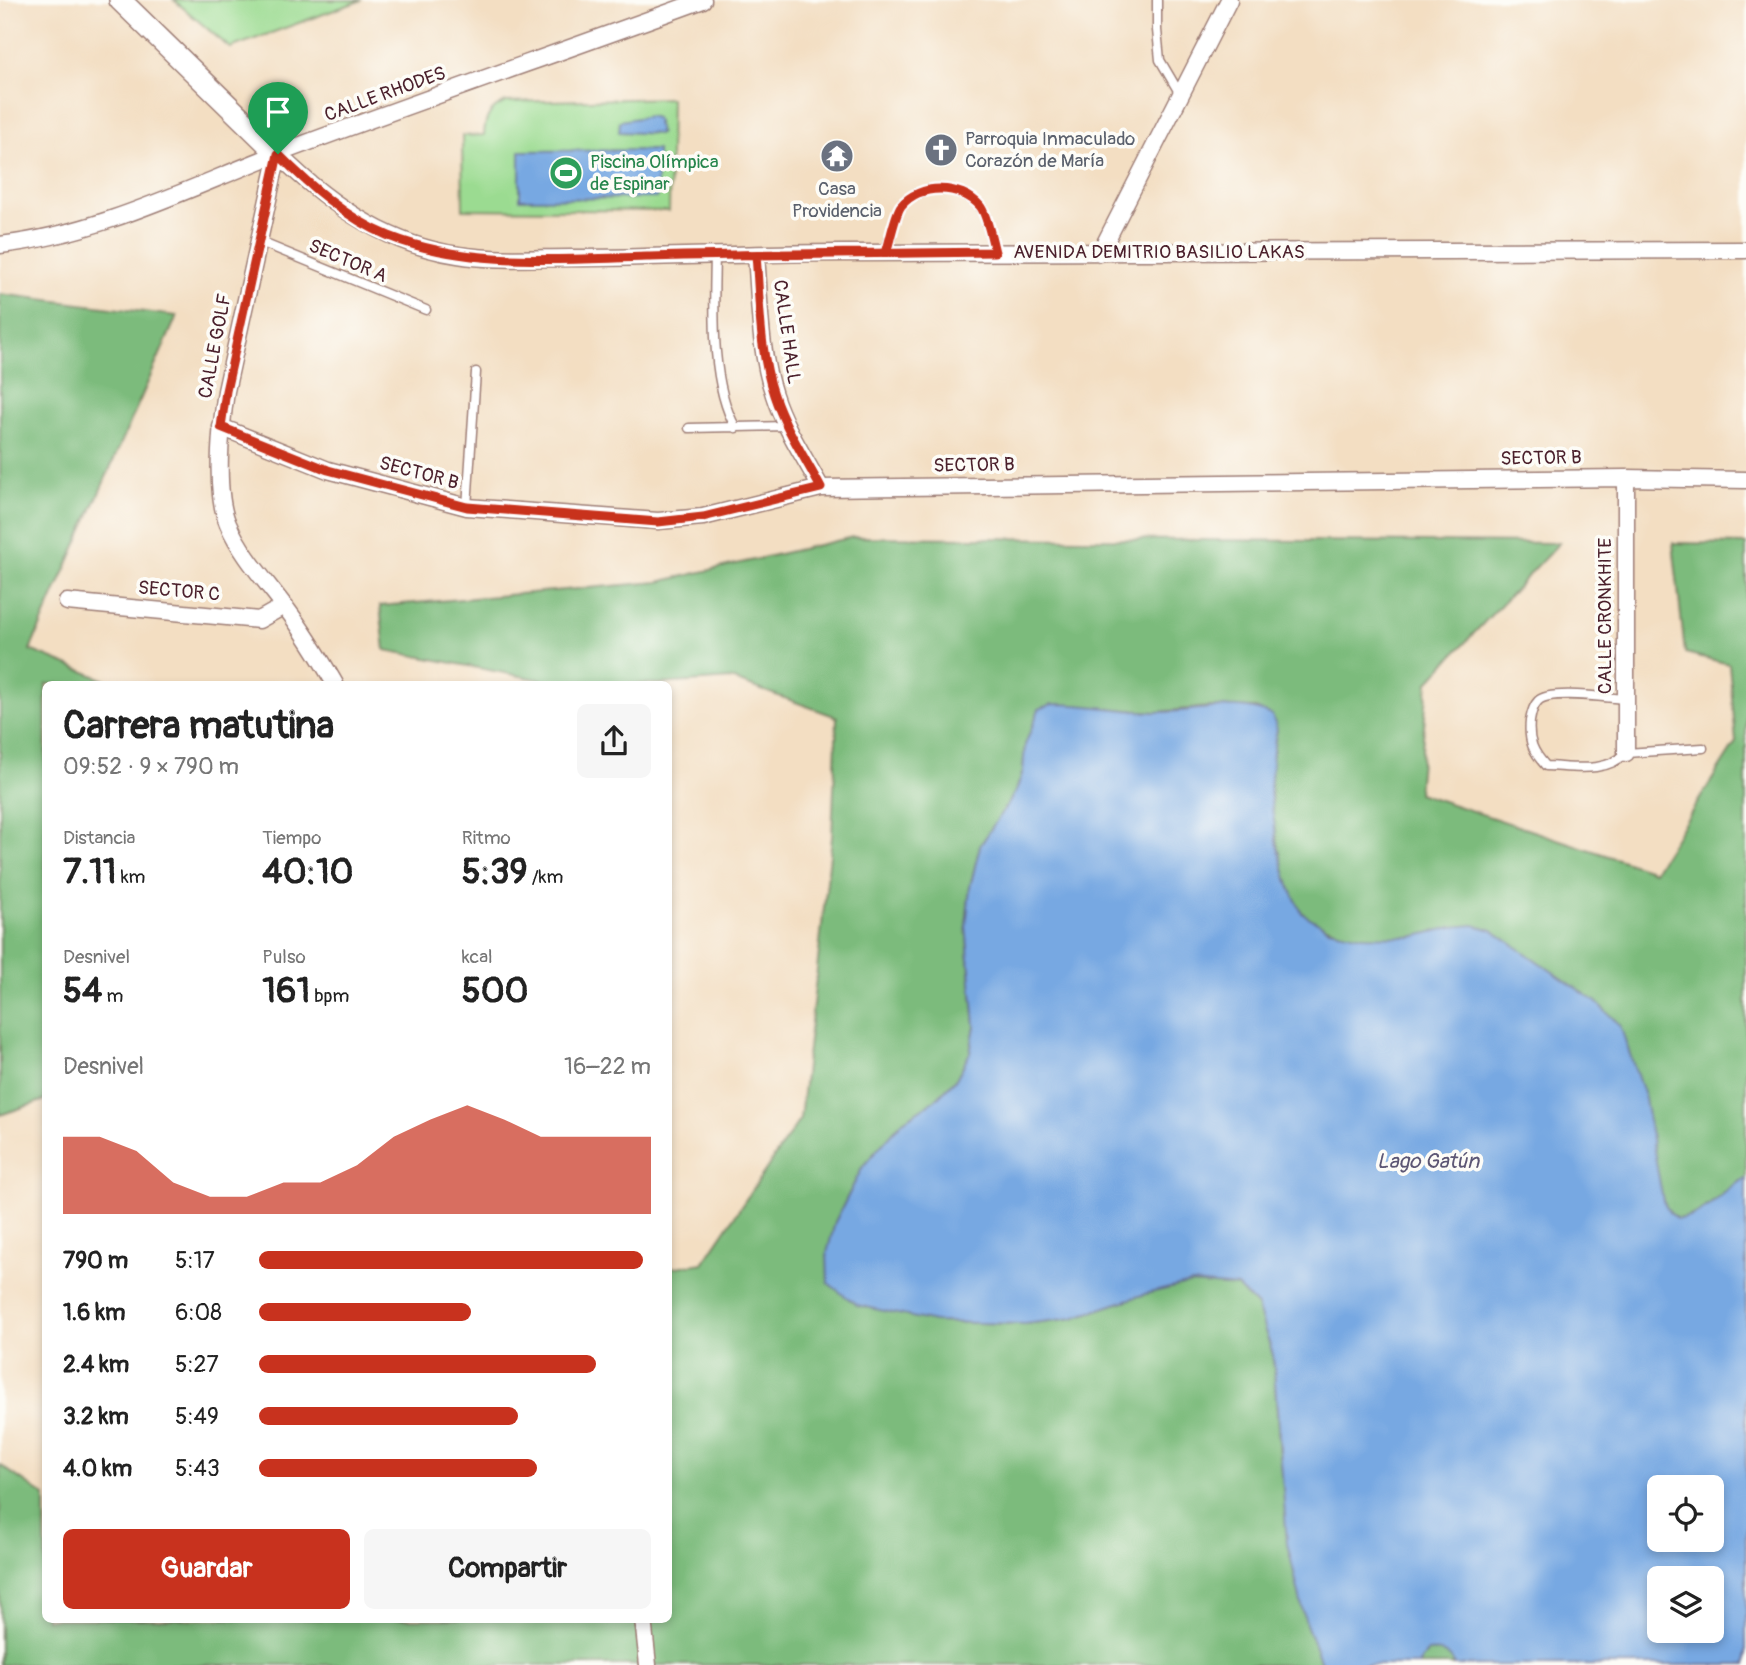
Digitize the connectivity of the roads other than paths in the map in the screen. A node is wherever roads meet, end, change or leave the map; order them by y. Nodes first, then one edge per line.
1 (120, 0) edge
2 (703, 0) edge
3 (1157, 0) edge
4 (1229, 0) edge
5 (1180, 94) junction
6 (278, 154) junction
7 (258, 241) junction
8 (0, 246) edge
9 (1746, 250) edge
10 (995, 252) junction
11 (886, 253) junction
12 (1100, 253) junction
13 (715, 255) junction
14 (756, 255) junction
15 (426, 310) dead end
16 (477, 372) dead end
17 (788, 426) junction
18 (221, 427) junction
19 (689, 428) dead end
20 (736, 428) junction
21 (1626, 478) junction
22 (1746, 480) edge
23 (821, 488) junction
24 (467, 507) junction
25 (67, 602) dead end
26 (284, 606) junction
27 (333, 681) edge
28 (1626, 699) junction
29 (1703, 748) dead end
30 (1626, 753) junction
31 (643, 1623) edge
32 (648, 1665) edge

1 - 6 street, AVENIDA DEMITRIO BASILIO LAKAS
2 - 6 street, CALLE RHODES
3 - 5 lane
4 - 5 street
5 - 12 street
6 - 7 street, CALLE GOLF
6 - 8 street, CALLE RHODES
6 - 13 street, AVENIDA DEMITRIO BASILIO LAKAS
7 - 15 lane, SECTOR A
7 - 18 street, CALLE GOLF
9 - 12 street, AVENIDA DEMITRIO BASILIO LAKAS
10 - 11 street, AVENIDA DEMITRIO BASILIO LAKAS
10 - 11 lane
10 - 12 street, AVENIDA DEMITRIO BASILIO LAKAS
11 - 14 street, AVENIDA DEMITRIO BASILIO LAKAS
13 - 14 street, AVENIDA DEMITRIO BASILIO LAKAS
13 - 20 lane
14 - 17 street, CALLE HALL
16 - 24 lane
17 - 20 lane
17 - 23 street, CALLE HALL
18 - 24 street, SECTOR B
18 - 26 street, CALLE GOLF
19 - 20 lane
21 - 22 street, SECTOR B
21 - 23 street, SECTOR B
21 - 28 street, CALLE CRONKHITE
23 - 24 street, SECTOR B
25 - 26 street, SECTOR C
26 - 27 street, CALLE GOLF
28 - 30 street, CALLE CRONKHITE
28 - 30 lane
29 - 30 lane
31 - 32 street

